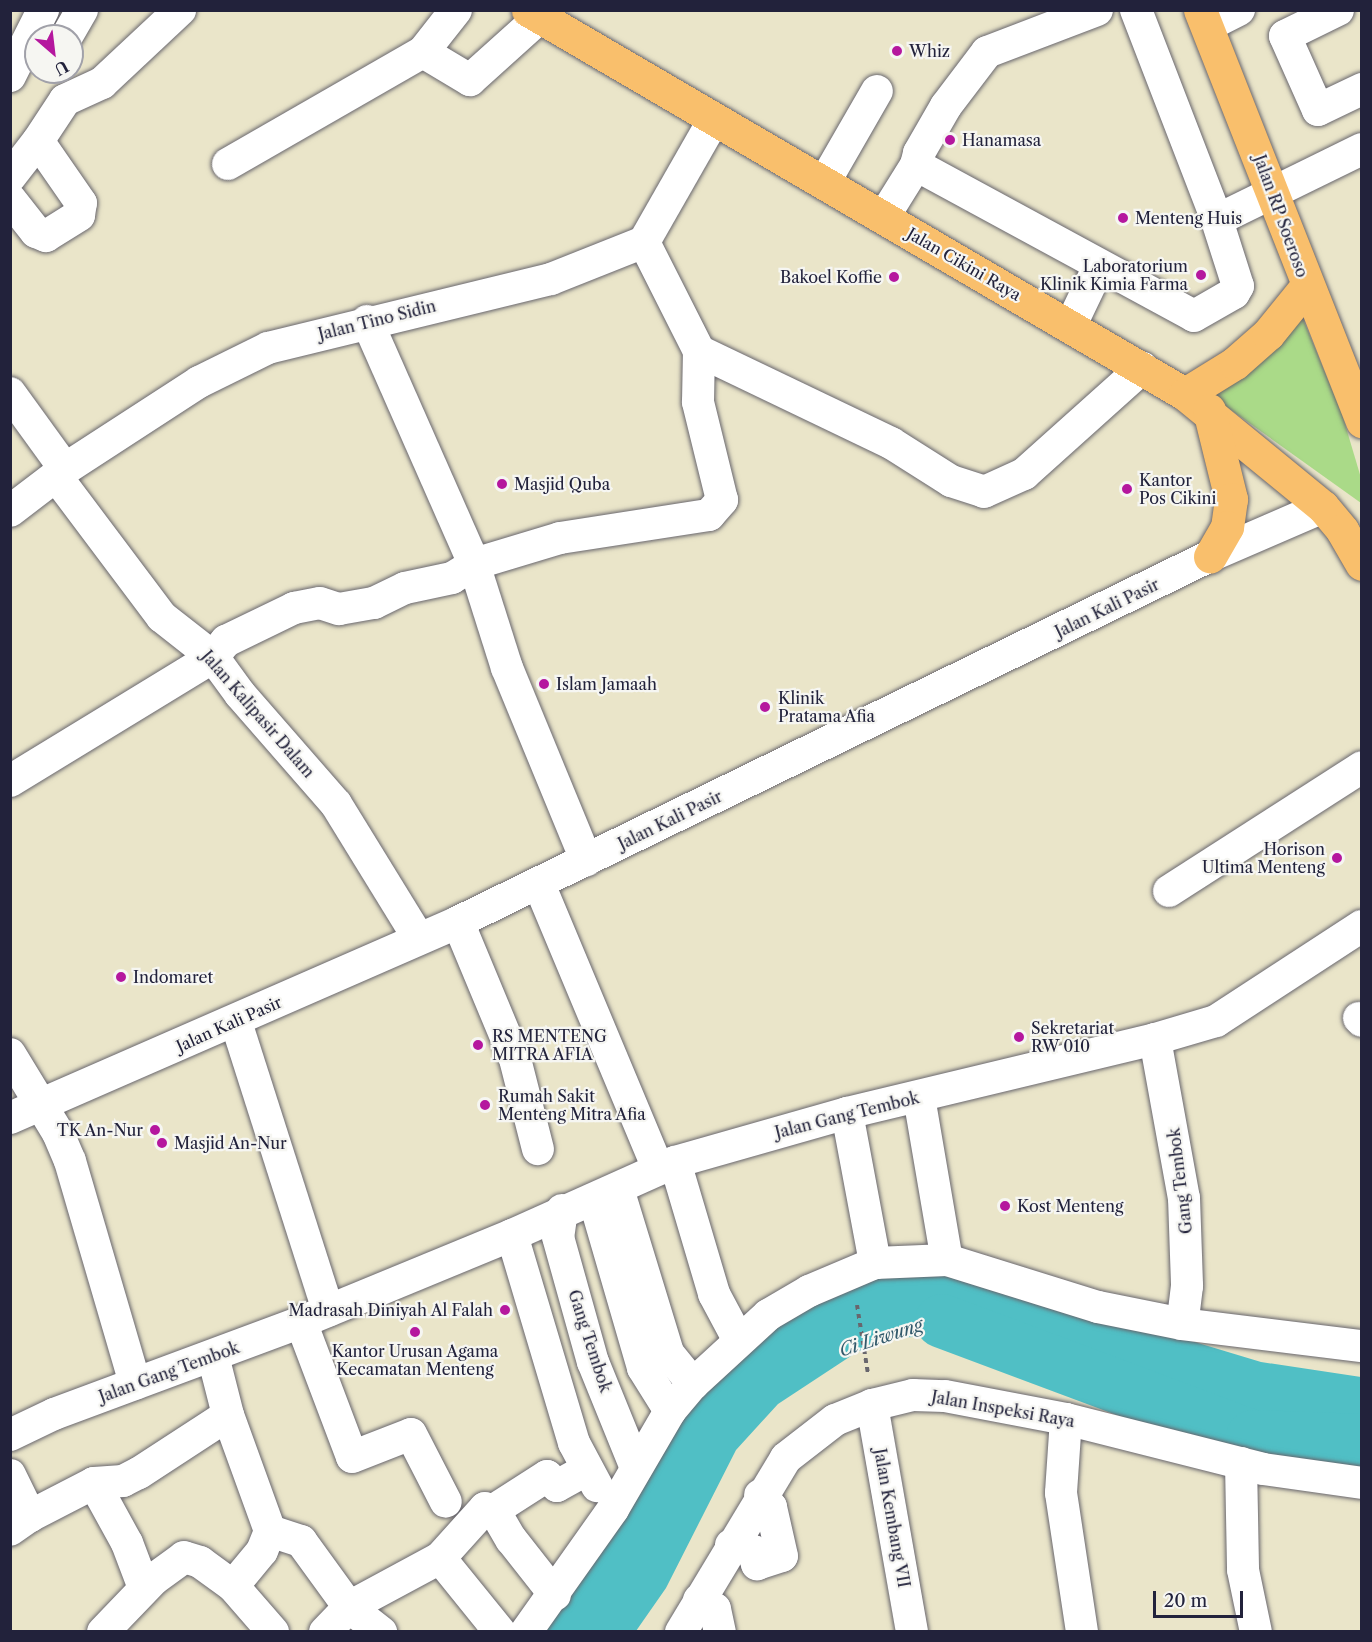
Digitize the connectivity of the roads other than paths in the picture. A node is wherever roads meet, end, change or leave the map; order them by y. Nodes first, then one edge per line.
1 (43, 10) edge
2 (82, 10) edge
3 (180, 10) edge
4 (456, 10) edge
5 (1097, 10) edge
6 (1136, 10) edge
7 (1239, 10) edge
8 (1338, 10) edge
9 (534, 14) edge
10 (1204, 18) edge
11 (74, 24) edge
12 (423, 52) junction
13 (10, 76) edge
14 (64, 86) edge
15 (1362, 89) edge
16 (876, 91) dead end
17 (713, 121) junction
18 (38, 141) junction
19 (1362, 149) edge
20 (228, 164) dead end
21 (916, 165) junction
22 (10, 177) edge
23 (824, 183) junction
24 (1272, 191) junction
25 (10, 199) edge
26 (883, 218) junction
27 (1217, 220) junction
28 (644, 242) junction
29 (1099, 266) junction
30 (1306, 287) junction
31 (367, 321) junction
32 (1071, 325) junction
33 (699, 351) junction
34 (1142, 368) junction
35 (10, 393) edge
36 (1197, 402) junction
37 (1359, 409) edge
38 (61, 472) junction
39 (10, 511) edge
40 (1342, 519) edge
41 (1210, 556) junction
42 (474, 564) junction
43 (1362, 564) edge
44 (213, 657) junction
45 (1362, 767) edge
46 (10, 781) edge
47 (586, 860) junction
48 (539, 884) junction
49 (1169, 891) dead end
50 (458, 922) junction
51 (1362, 926) edge
52 (419, 939) junction
53 (239, 1032) junction
54 (1155, 1039) junction
55 (10, 1054) edge
56 (919, 1097) junction
57 (42, 1106) junction
58 (847, 1113) junction
59 (10, 1118) edge
60 (538, 1149) dead end
61 (667, 1166) junction
62 (606, 1194) junction
63 (562, 1210) junction
64 (512, 1235) junction
65 (947, 1260) junction
66 (875, 1263) junction
67 (315, 1317) junction
68 (1182, 1324) junction
69 (738, 1339) junction
70 (1362, 1346) edge
71 (213, 1356) junction
72 (135, 1384) junction
73 (693, 1384) junction
74 (872, 1405) junction
75 (670, 1411) junction
76 (228, 1415) junction
77 (1066, 1419) junction
78 (10, 1435) edge
79 (1241, 1463) junction
80 (636, 1468) junction
81 (586, 1470) junction
82 (10, 1475) edge
83 (94, 1483) junction
84 (1362, 1483) edge
85 (760, 1495) junction
86 (446, 1502) dead end
87 (613, 1509) junction
88 (494, 1510) junction
89 (20, 1523) edge
90 (270, 1530) junction
91 (731, 1545) junction
92 (440, 1558) junction
93 (234, 1586) junction
94 (144, 1588) junction
95 (555, 1595) junction
96 (699, 1600) junction
97 (349, 1607) junction
98 (103, 1632) edge
99 (273, 1632) edge
100 (325, 1632) edge
101 (381, 1632) edge
102 (500, 1632) edge
103 (526, 1632) edge
104 (681, 1632) edge
105 (720, 1632) edge
106 (912, 1632) edge
107 (1082, 1632) edge
108 (1256, 1632) edge

1 - 13 street
2 - 11 street
3 - 14 street
4 - 12 street
5 - 21 street
6 - 27 street
7 - 10 street
8 - 15 street
9 - 12 street
9 - 17 main road, Jalan Cikini Raya
10 - 24 main road, Jalan RP Soeroso
12 - 20 street
14 - 18 street
16 - 23 street
17 - 23 main road, Jalan Cikini Raya
17 - 28 street
18 - 22 street
18 - 25 street
19 - 24 street
21 - 26 street
21 - 29 street
23 - 26 main road, Jalan Cikini Raya
24 - 27 street
24 - 30 main road, Jalan RP Soeroso
26 - 32 main road, Jalan Cikini Raya
27 - 29 street
28 - 31 street, Jalan Tino Sidin
28 - 33 street
29 - 32 street
30 - 36 main road
30 - 37 main road, Jalan RP Soeroso
31 - 38 street, Jalan Tino Sidin
31 - 42 street
32 - 34 main road, Jalan Cikini Raya
33 - 34 street
33 - 42 street
34 - 36 main road, Jalan Cikini Raya
35 - 38 street, Jalan Kalipasir Dalam
36 - 40 main road, Jalan Cikini Raya
36 - 41 main road
38 - 39 street, Jalan Tino Sidin
38 - 44 street, Jalan Kalipasir Dalam
40 - 41 street, Jalan Kali Pasir
40 - 43 main road, Jalan Cikini Raya
41 - 47 street, Jalan Kali Pasir
42 - 44 street
42 - 47 street
44 - 46 street
44 - 52 street, Jalan Kalipasir Dalam
45 - 49 street
47 - 48 street, Jalan Kali Pasir
48 - 50 street, Jalan Kali Pasir
48 - 61 street
50 - 52 street, Jalan Kali Pasir
50 - 60 street
51 - 54 street, Jalan Gang Tembok
52 - 53 street, Jalan Kali Pasir
53 - 57 street, Jalan Kali Pasir
53 - 67 street
54 - 56 street, Jalan Gang Tembok
54 - 68 street, Gang Tembok
55 - 57 street
56 - 58 street, Jalan Gang Tembok
56 - 65 street
57 - 59 street, Jalan Kali Pasir
57 - 72 street
58 - 61 street, Jalan Gang Tembok
58 - 66 street
61 - 62 street, Jalan Gang Tembok
61 - 69 street
62 - 63 street, Jalan Gang Tembok
62 - 73 street
62 - 75 street
63 - 64 street, Jalan Gang Tembok
63 - 80 street, Gang Tembok
64 - 67 street, Jalan Gang Tembok
64 - 81 street
65 - 66 street
65 - 68 street
66 - 69 street
67 - 71 street, Jalan Gang Tembok
67 - 86 street
68 - 70 street
69 - 73 street
71 - 72 street, Jalan Gang Tembok
71 - 76 street
72 - 78 street, Jalan Gang Tembok
73 - 75 street
74 - 77 street, Jalan Inspeksi Raya
74 - 85 street, Jalan Inspeksi Raya
74 - 106 street, Jalan Kembang VII
75 - 80 street
76 - 83 street
76 - 90 street
77 - 79 street, Jalan Inspeksi Raya
77 - 107 street
79 - 84 street, Jalan Inspeksi Raya
79 - 108 street
80 - 87 street
81 - 87 street
81 - 88 street
82 - 89 street
83 - 89 street
83 - 94 street
85 - 91 street, Jalan Inspeksi Raya
85 - 91 street
87 - 95 street
88 - 92 street
88 - 95 street
90 - 93 street
90 - 97 street
91 - 96 street, Jalan Inspeksi Raya
92 - 97 street
92 - 102 street
93 - 94 street
93 - 99 street
94 - 98 street
95 - 103 street
96 - 104 street, Jalan Inspeksi Raya
96 - 105 street
97 - 100 street
97 - 101 street

